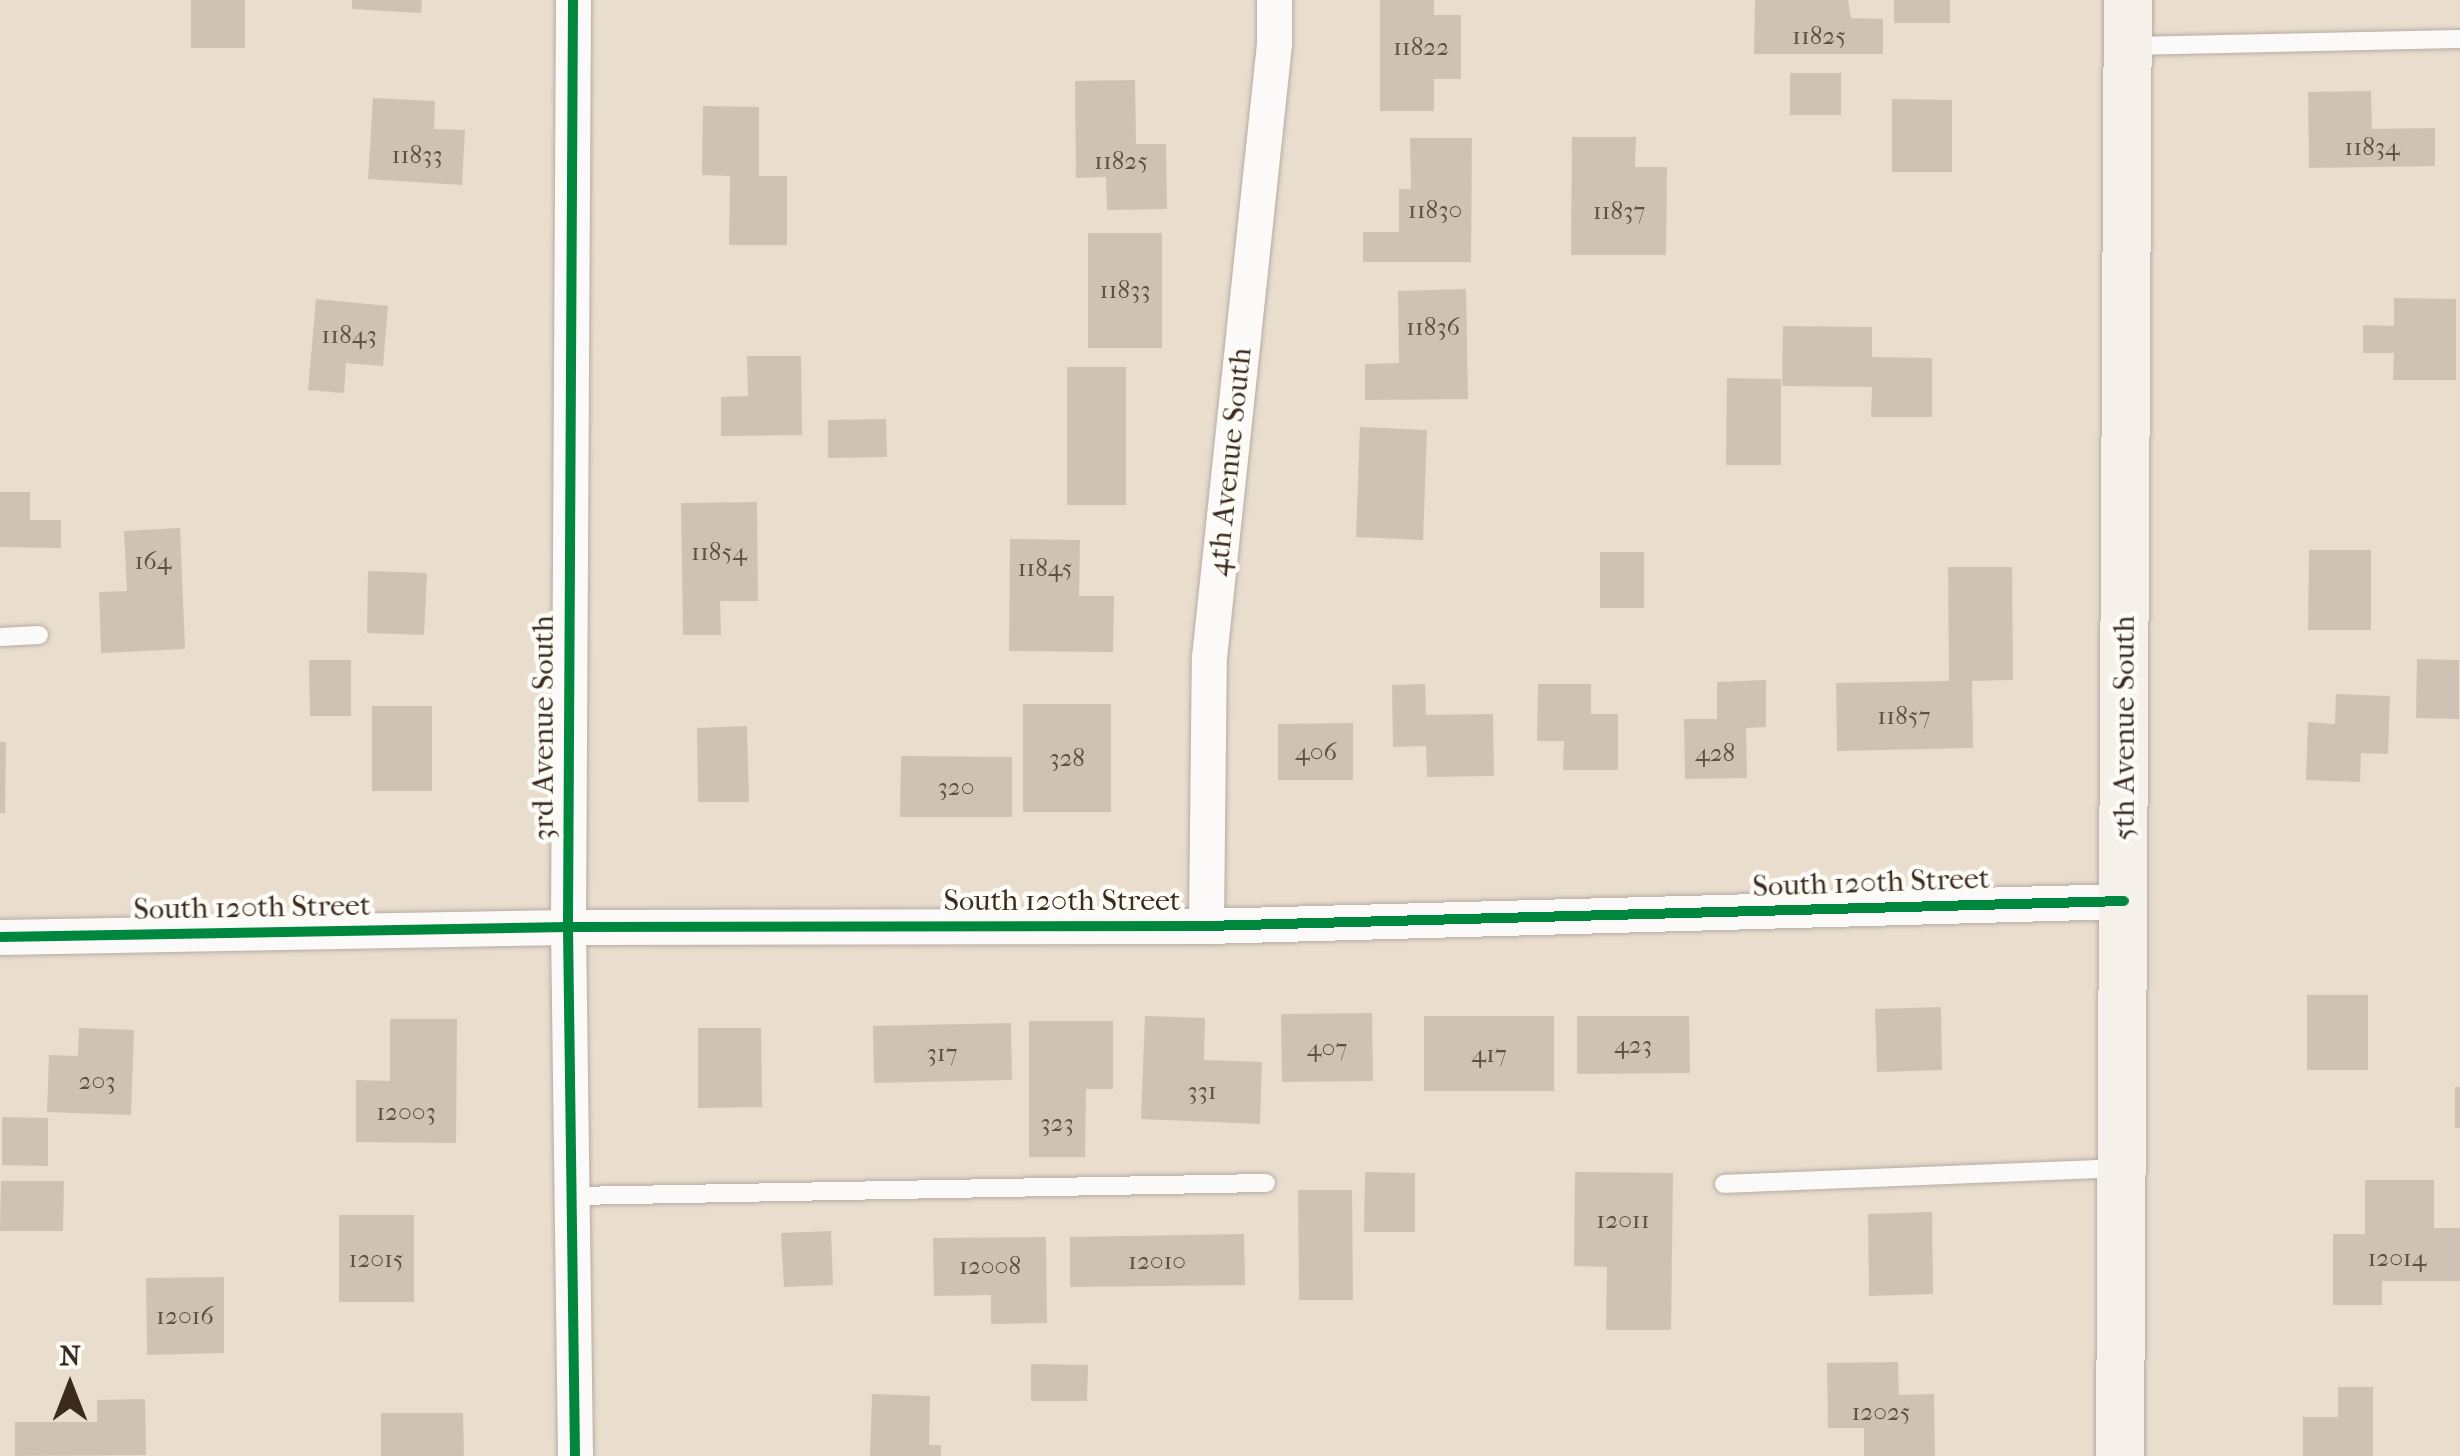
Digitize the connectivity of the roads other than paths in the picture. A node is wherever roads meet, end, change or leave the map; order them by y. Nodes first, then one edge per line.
1 (573, 0) edge
2 (1274, 0) edge
3 (2128, 0) edge
4 (2460, 39) edge
5 (2128, 46) junction
6 (39, 636) dead end
7 (0, 637) edge
8 (2124, 901) junction
9 (1206, 926) junction
10 (568, 927) junction
11 (0, 937) edge
12 (2122, 1168) junction
13 (1266, 1183) dead end
14 (1724, 1184) dead end
15 (574, 1196) junction
16 (575, 1456) edge
17 (2120, 1456) edge

1 - 10 street, 3rd Avenue South
2 - 9 street, 4th Avenue South
3 - 5 street, 5th Avenue South
4 - 5 lane
5 - 8 street, 5th Avenue South
6 - 7 lane
8 - 9 street, South 120th Street
8 - 12 street, 5th Avenue South
9 - 10 street, South 120th Street
10 - 11 street, South 120th Street
10 - 15 street, 3rd Avenue South
12 - 14 lane
12 - 17 street, 5th Avenue South
13 - 15 lane
15 - 16 street, 3rd Avenue South

